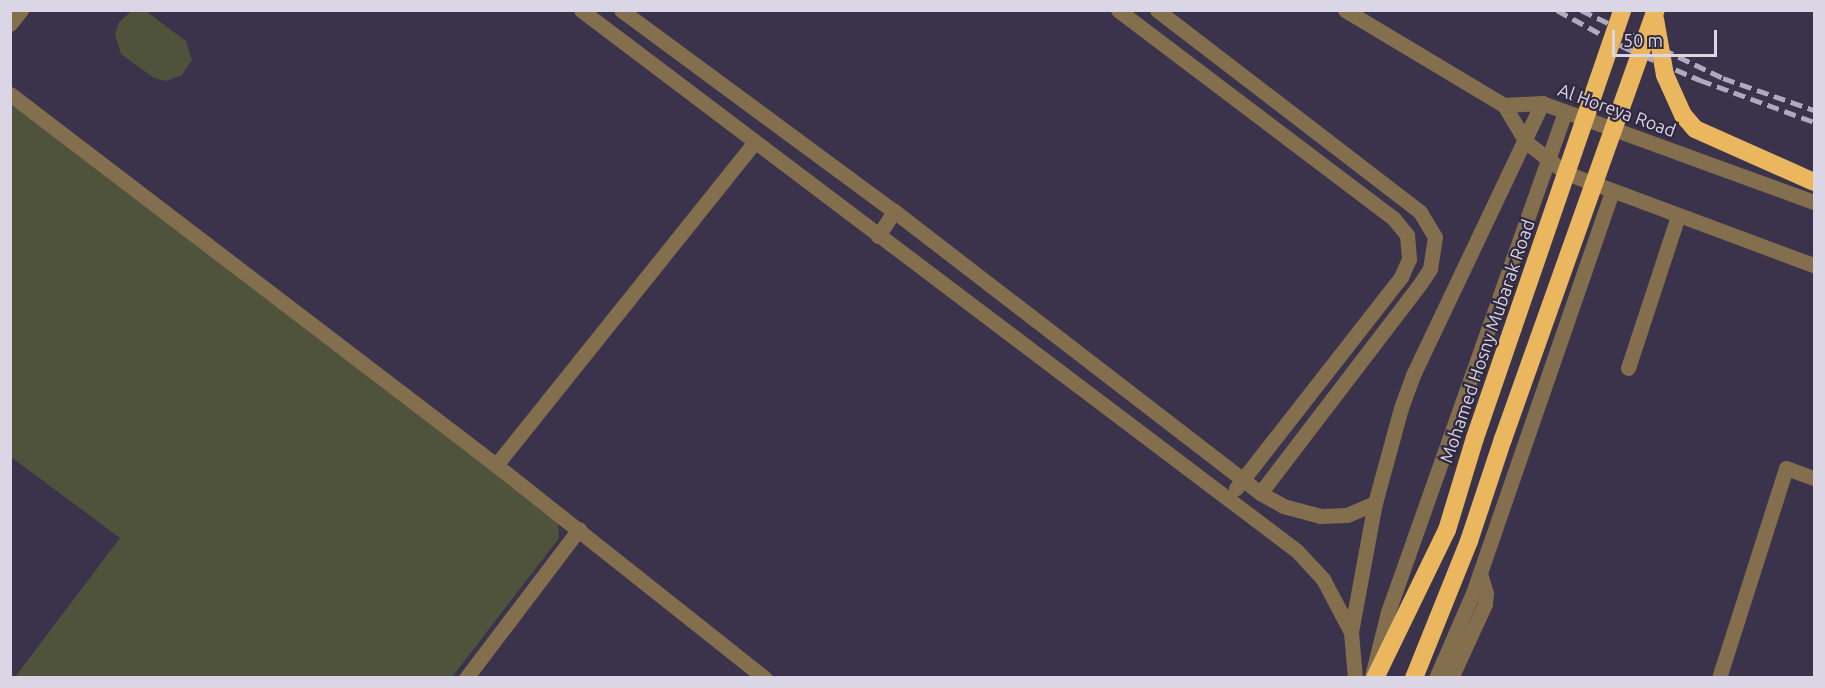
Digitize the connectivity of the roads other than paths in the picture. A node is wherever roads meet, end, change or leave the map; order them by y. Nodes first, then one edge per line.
1 (21, 10) edge
2 (581, 10) edge
3 (621, 10) edge
4 (1118, 10) edge
5 (1157, 10) edge
6 (1345, 10) edge
7 (1622, 10) edge
8 (1655, 13) edge
9 (10, 24) edge
10 (708, 75) junction
11 (10, 94) edge
12 (692, 96) junction
13 (1542, 103) junction
14 (1504, 105) junction
15 (1565, 112) junction
16 (1526, 142) junction
17 (754, 143) junction
18 (1546, 160) junction
19 (1815, 182) edge
20 (1612, 192) junction
21 (1815, 202) edge
22 (894, 212) junction
23 (1678, 216) junction
24 (878, 236) junction
25 (1815, 265) edge
26 (1014, 304) junction
27 (998, 327) junction
28 (1628, 368) dead end
29 (496, 465) junction
30 (1815, 478) edge
31 (1242, 480) junction
32 (1260, 493) junction
33 (1228, 498) junction
34 (1376, 503) junction
35 (579, 529) junction
36 (1480, 573) junction
37 (1351, 632) junction
38 (466, 678) edge
39 (765, 678) edge
40 (1355, 678) edge
41 (1374, 678) edge
42 (1414, 678) edge
43 (1436, 678) edge
44 (1451, 678) edge
45 (1719, 678) edge

1 - 9 street
2 - 12 street
3 - 10 street
4 - 31 street
5 - 32 street
6 - 14 street
7 - 41 highway, Mohamed Hosny Mubarak Road, bridge
8 - 19 highway, bridge
8 - 42 highway, bridge
10 - 12 street
10 - 22 street
11 - 29 street
12 - 17 street
13 - 14 street, Al Horeya Road
13 - 15 street, Al Horeya Road
13 - 16 street
14 - 16 street
15 - 18 street
15 - 21 street, Al Horeya Road
16 - 18 street
16 - 34 street
17 - 24 street
17 - 29 street
18 - 20 street
18 - 41 street
20 - 23 street
20 - 36 street
22 - 24 street
22 - 26 street
23 - 25 street
23 - 28 street
24 - 27 street
26 - 27 street
26 - 31 street
27 - 33 street
29 - 35 street
30 - 45 street
31 - 32 street
31 - 33 street
32 - 34 street
33 - 37 street
34 - 37 street
35 - 38 street
35 - 39 street
36 - 43 street
36 - 44 street
37 - 40 street

